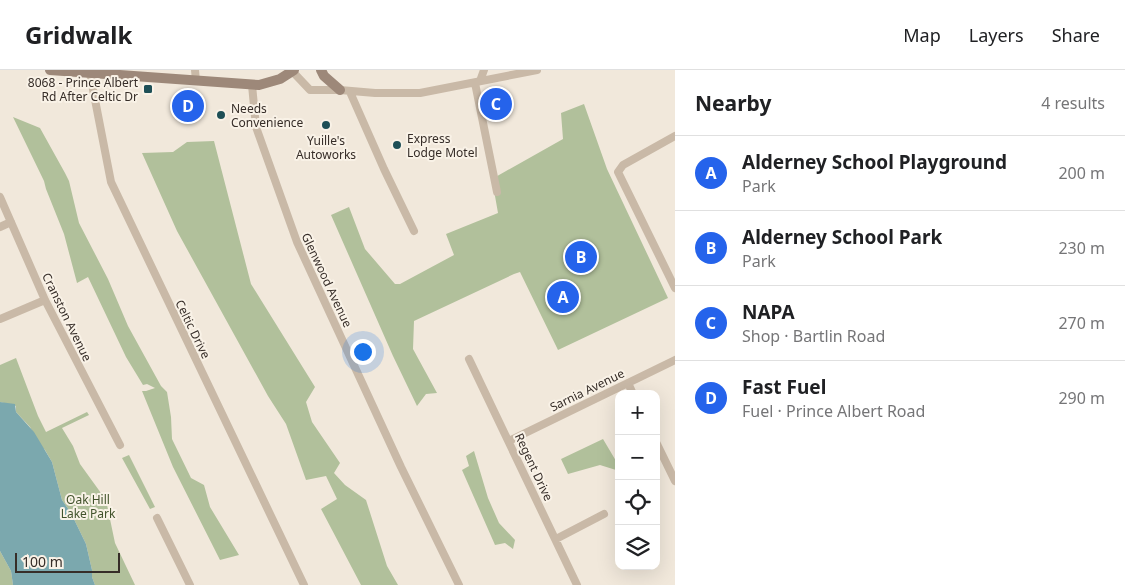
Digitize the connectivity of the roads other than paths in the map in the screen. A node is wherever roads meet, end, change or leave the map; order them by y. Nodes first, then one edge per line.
1 (50, 70) edge
2 (195, 70) edge
3 (293, 70) edge
4 (321, 70) edge
5 (484, 70) edge
6 (536, 70) edge
7 (90, 74) junction
8 (196, 81) junction
9 (478, 82) junction
10 (252, 85) junction
11 (345, 91) junction
12 (675, 136) edge
13 (497, 192) dead end
14 (0, 197) edge
15 (11, 222) junction
16 (0, 227) edge
17 (414, 231) dead end
18 (675, 288) edge
19 (45, 300) junction
20 (0, 319) edge
21 (469, 359) dead end
22 (675, 360) edge
23 (628, 383) junction
24 (631, 390) edge
25 (509, 441) junction
26 (120, 444) dead end
27 (660, 450) edge
28 (675, 481) edge
29 (604, 514) dead end
30 (157, 518) dead end
31 (556, 539) junction
32 (190, 585) edge
33 (304, 585) edge
34 (459, 585) edge
35 (577, 585) edge

1 - 7 main road
2 - 8 street
3 - 10 main road
3 - 11 street
4 - 11 main road
5 - 9 street
6 - 9 street
7 - 8 main road
7 - 33 street, Celtic Drive
8 - 10 main road
9 - 11 street
9 - 13 street
10 - 34 street, Glenwood Avenue
11 - 17 street
12 - 18 street
14 - 15 street, Cranston Avenue
15 - 16 street
15 - 19 street, Cranston Avenue
19 - 20 street
19 - 26 street, Cranston Avenue
21 - 25 street, Regent Drive
22 - 23 street, Sarnia Avenue
23 - 24 street
23 - 25 street, Sarnia Avenue
25 - 31 street, Regent Drive
27 - 28 street
29 - 31 street
30 - 32 street
31 - 35 street, Regent Drive

